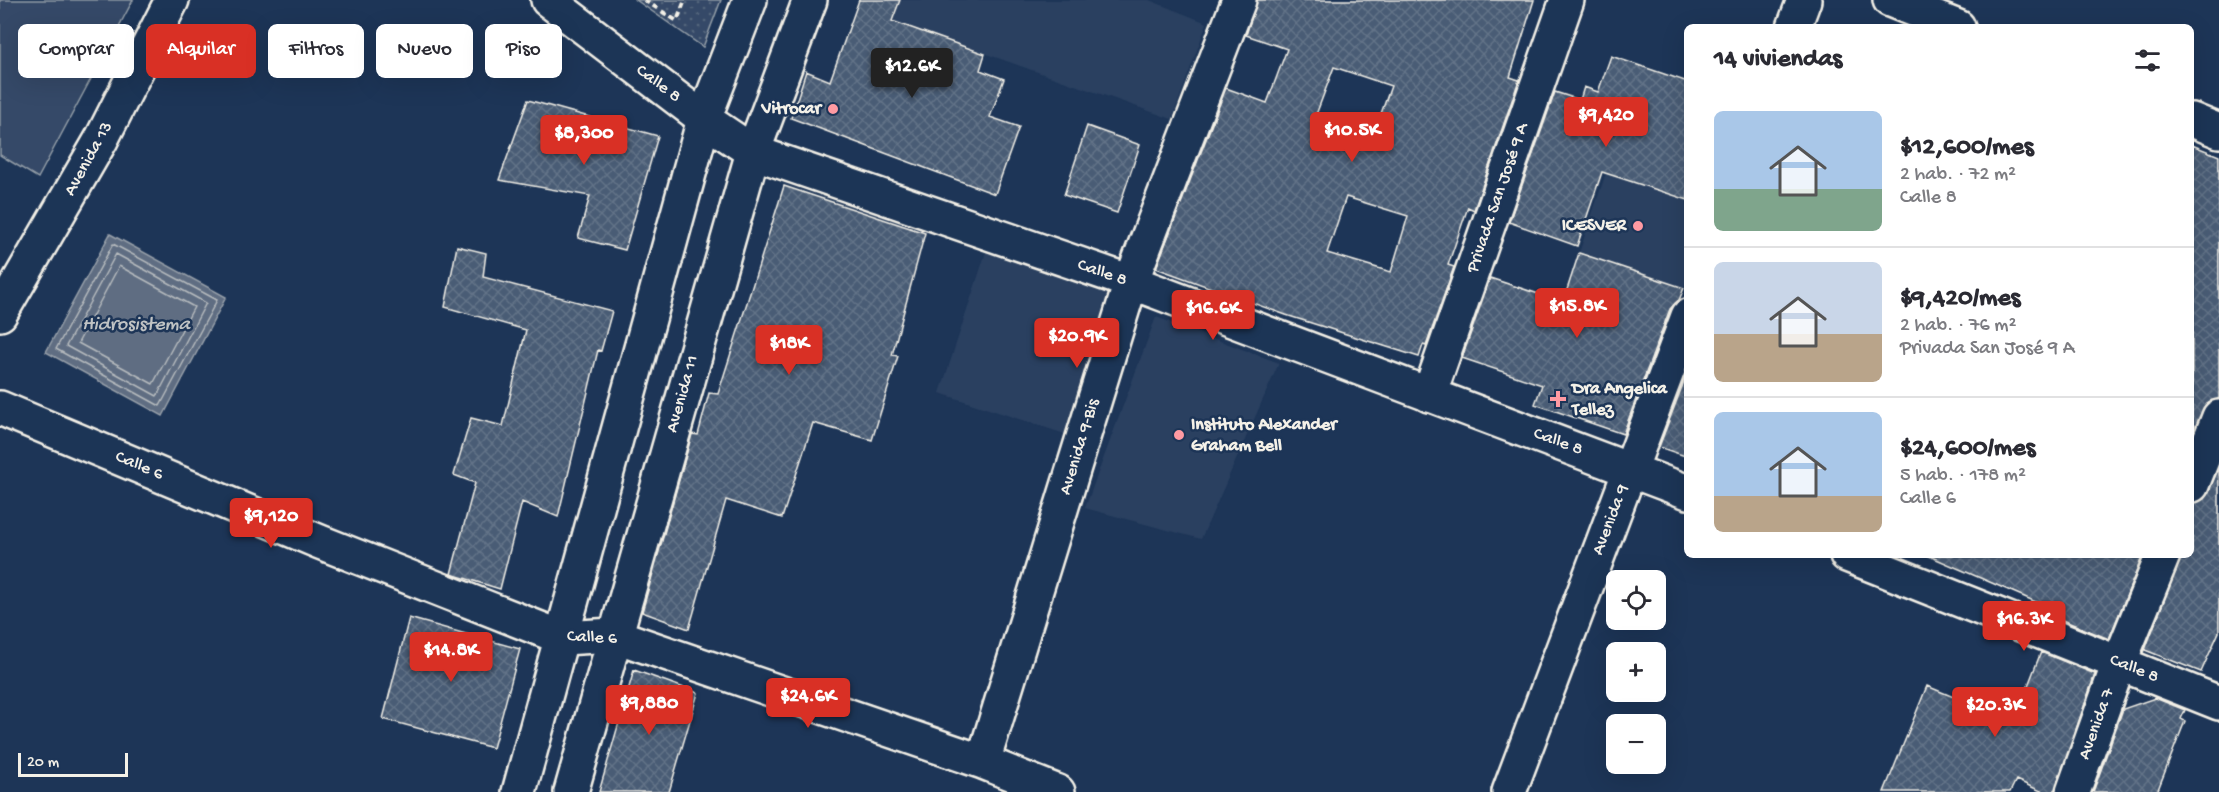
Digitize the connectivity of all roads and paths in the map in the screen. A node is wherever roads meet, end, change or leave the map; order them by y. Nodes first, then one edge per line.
1 (172, 0) edge
2 (548, 0) edge
3 (644, 0) edge
4 (685, 0) edge
5 (750, 0) edge
6 (810, 0) edge
7 (1239, 0) edge
8 (1567, 0) edge
9 (1804, 0) edge
10 (1890, 0) edge
11 (1795, 24) edge
12 (1950, 24) edge
13 (705, 119) junction
14 (2194, 121) edge
15 (2219, 130) edge
16 (753, 152) junction
17 (1131, 282) junction
18 (0, 314) edge
19 (1684, 327) edge
20 (1429, 395) junction
21 (0, 408) edge
22 (2219, 417) edge
23 (1631, 469) junction
24 (2194, 480) edge
25 (1684, 490) edge
26 (1855, 558) edge
27 (2162, 558) edge
28 (613, 636) junction
29 (563, 638) junction
30 (2120, 663) junction
31 (2219, 703) edge
32 (982, 762) junction
33 (519, 792) edge
34 (571, 792) edge
35 (1058, 792) edge
36 (1509, 792) edge
37 (2073, 792) edge

1 - 18 street, Avenida 13
2 - 13 street, Calle 8
3 - 4 path
5 - 13 street
6 - 16 street, Avenida 11
7 - 17 street, Avenida 9-Bis
8 - 20 street, Privada San José 9 A
9 - 11 street
10 - 12 street
13 - 16 street, Calle 8
13 - 29 street
14 - 15 street
16 - 17 street, Calle 8
16 - 28 street, Avenida 11
17 - 20 street, Calle 8
17 - 32 street, Avenida 9-Bis
19 - 23 street, Avenida 9
20 - 23 street, Calle 8
21 - 29 street, Calle 6
22 - 24 street
23 - 25 street, Calle 8
23 - 36 street, Avenida 9
26 - 30 street, Calle 8
27 - 30 street, Avenida 7
28 - 29 street, Calle 6
28 - 32 street, Calle 6
28 - 34 street, Avenida 11
29 - 33 street
30 - 31 street, Calle 8
30 - 37 street, Avenida 7
32 - 35 street, Calle 6

